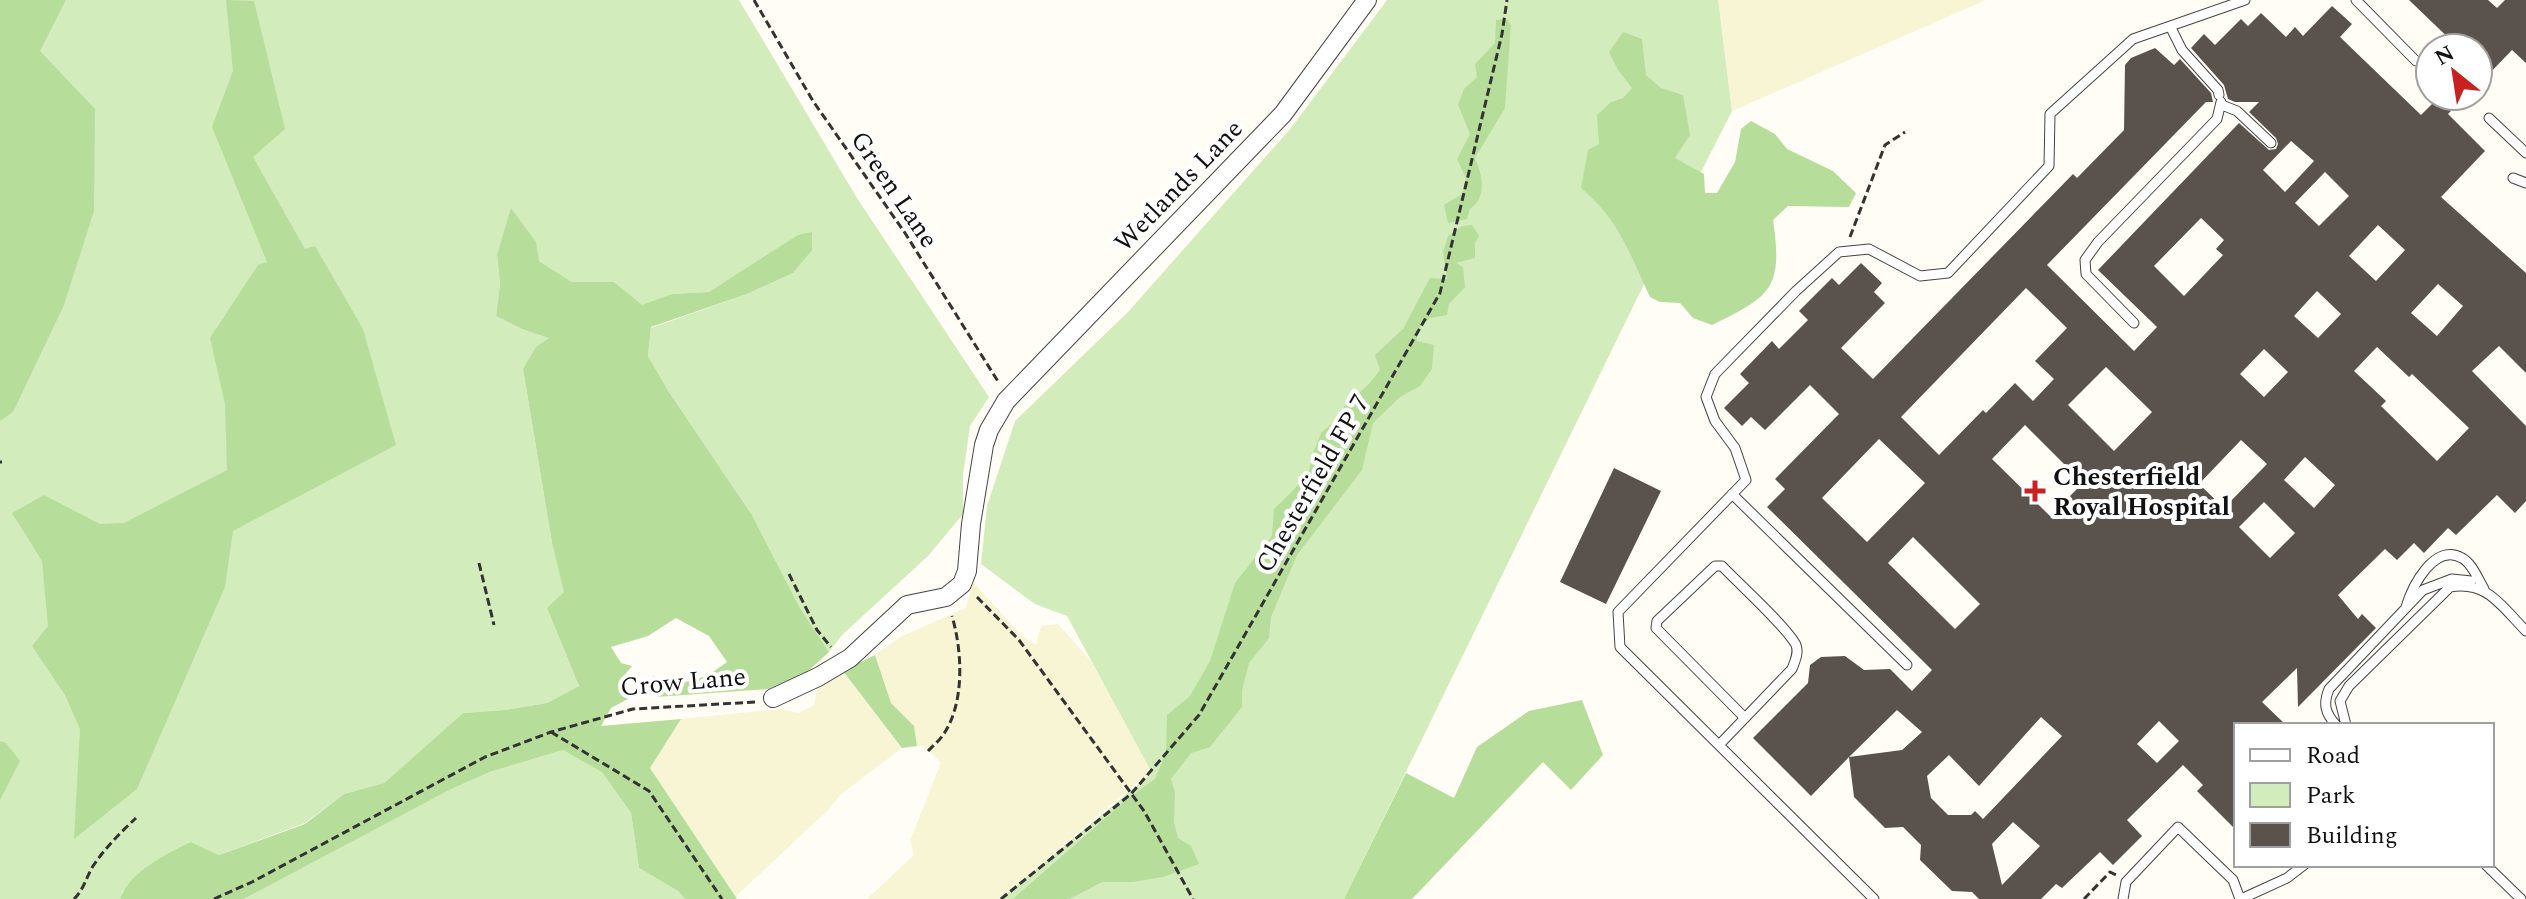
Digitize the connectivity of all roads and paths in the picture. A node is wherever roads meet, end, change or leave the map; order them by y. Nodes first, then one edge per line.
1 (754, 0) edge
2 (1367, 0) edge
3 (1507, 0) edge
4 (2245, 0) edge
5 (2356, 0) edge
6 (2170, 26) junction
7 (2414, 59) edge
8 (2221, 101) junction
9 (2489, 118) dead end
10 (1905, 132) dead end
11 (2271, 143) dead end
12 (2526, 153) edge
13 (2513, 178) dead end
14 (2526, 183) edge
15 (1844, 252) junction
16 (2134, 323) dead end
17 (1012, 393) junction
18 (1732, 494) junction
19 (479, 563) dead end
20 (789, 574) dead end
21 (2484, 589) junction
22 (946, 597) junction
23 (981, 600) dead end
24 (2405, 610) junction
25 (494, 625) dead end
26 (2526, 631) edge
27 (844, 662) junction
28 (1907, 665) dead end
29 (773, 698) joint
30 (1745, 718) junction
31 (2334, 723) edge
32 (2346, 723) edge
33 (551, 732) junction
34 (1719, 745) junction
35 (928, 751) dead end
36 (1131, 794) junction
37 (136, 818) dead end
38 (2301, 867) edge
39 (2488, 867) edge
40 (2126, 882) junction
41 (74, 899) edge
42 (214, 899) edge
43 (722, 899) edge
44 (1001, 899) edge
45 (1193, 899) edge
46 (1874, 899) edge
47 (2084, 899) edge
48 (2123, 899) edge
49 (2241, 899) edge
50 (2521, 899) edge

1 - 17 path, Green Lane
2 - 17 street, Wetlands Lane
3 - 36 path, Chesterfield FP 7
4 - 6 lane
5 - 7 lane
6 - 8 lane
6 - 15 lane
8 - 11 lane
8 - 16 lane
9 - 12 lane
10 - 15 path
13 - 14 lane
15 - 18 lane
17 - 22 street
18 - 28 lane
18 - 34 lane
19 - 25 path
20 - 27 path
21 - 24 lane
21 - 24 lane
21 - 26 lane
21 - 32 lane
22 - 27 street, Crow Lane
22 - 35 path
23 - 36 path
24 - 31 lane
27 - 29 street, Crow Lane
29 - 33 path, Crow Lane
30 - 30 lane
30 - 34 lane
33 - 42 path, Crow Lane
33 - 43 path
34 - 46 lane
36 - 44 path, Chesterfield FP 7
36 - 45 path
37 - 41 path
38 - 49 lane
39 - 50 lane
40 - 47 path
40 - 48 lane
40 - 49 lane

